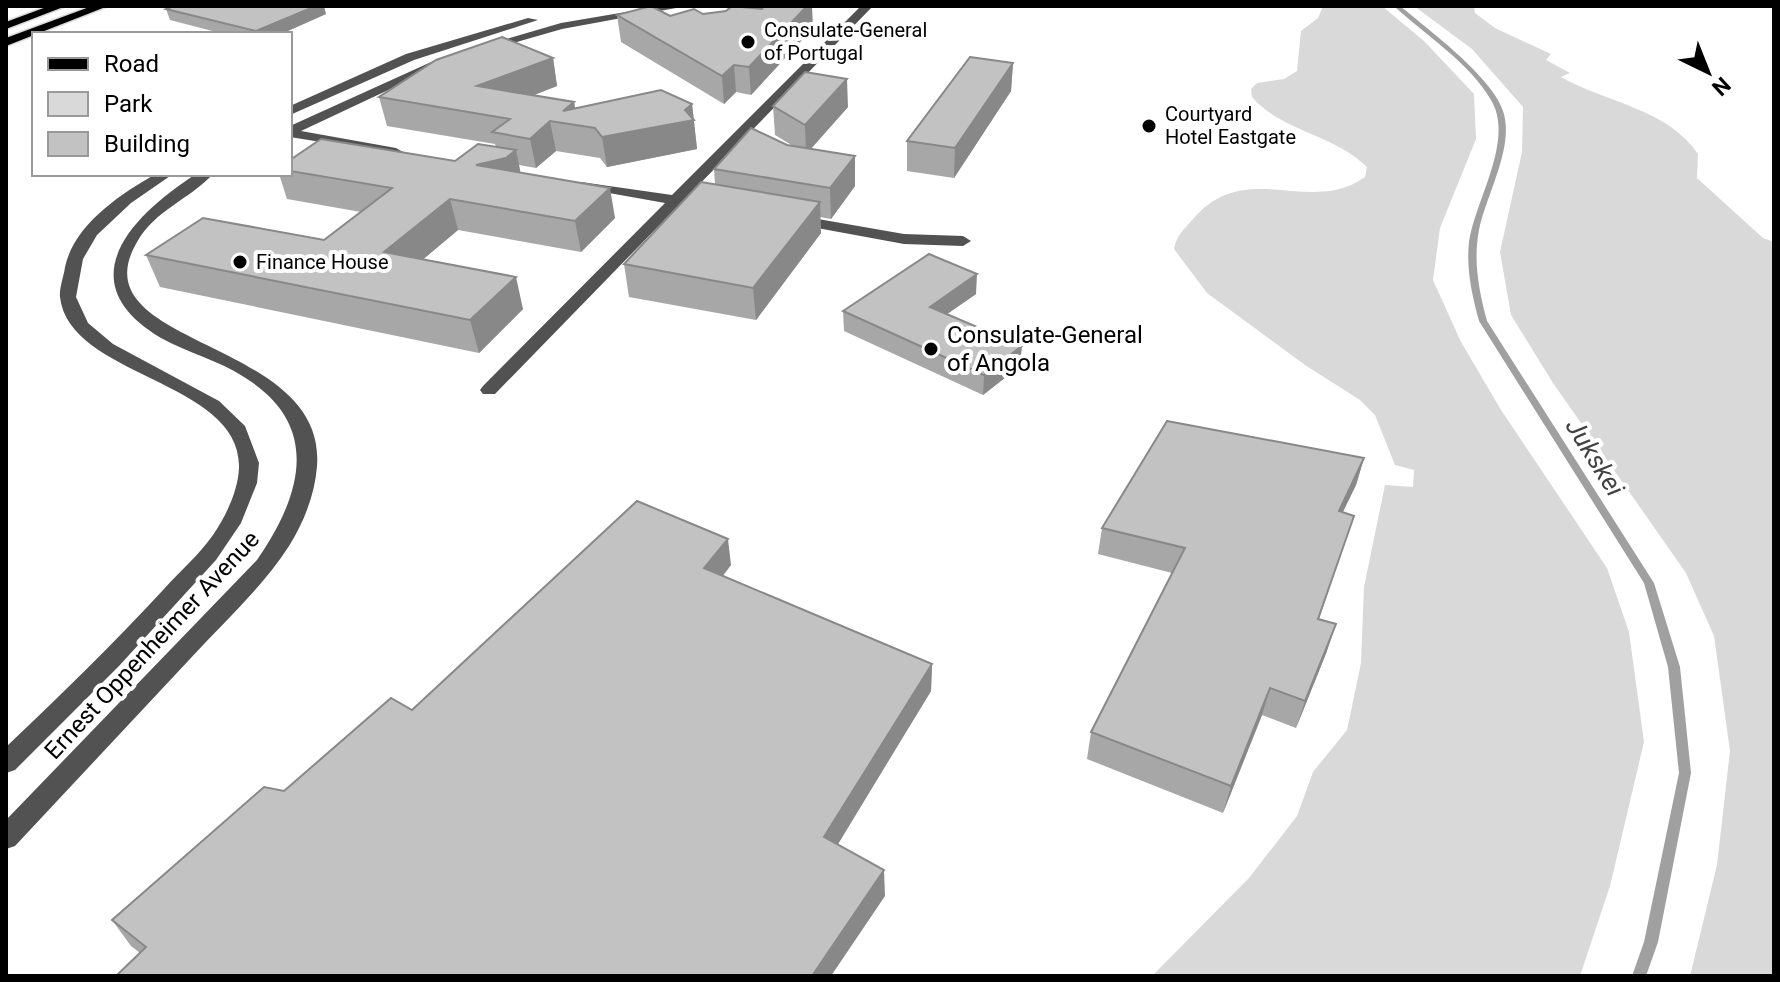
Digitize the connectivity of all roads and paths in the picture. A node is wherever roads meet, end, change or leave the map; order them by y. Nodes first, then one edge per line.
1 (60, 6) edge
2 (102, 6) edge
3 (597, 6) edge
4 (681, 6) edge
5 (867, 6) edge
6 (6, 26) edge
7 (32, 32) edge
8 (33, 32) edge
9 (6, 42) edge
10 (308, 103) junction
11 (292, 110) edge
12 (333, 110) junction
13 (292, 131) edge
14 (292, 132) edge
15 (414, 155) edge
16 (163, 176) edge
17 (203, 176) edge
18 (568, 182) edge
19 (677, 201) junction
20 (722, 208) edge
21 (783, 218) edge
22 (963, 241) dead end
23 (489, 390) dead end
24 (6, 763) edge
25 (6, 838) edge

1 - 6 main road
2 - 8 main road
3 - 10 street
4 - 12 street
5 - 19 street
7 - 9 main road
10 - 11 street
10 - 12 street
12 - 13 street
14 - 15 street
16 - 24 street, Ernest Oppenheimer Avenue
17 - 25 street, Ernest Oppenheimer Avenue
18 - 19 street
19 - 20 street
19 - 23 street
21 - 22 street

